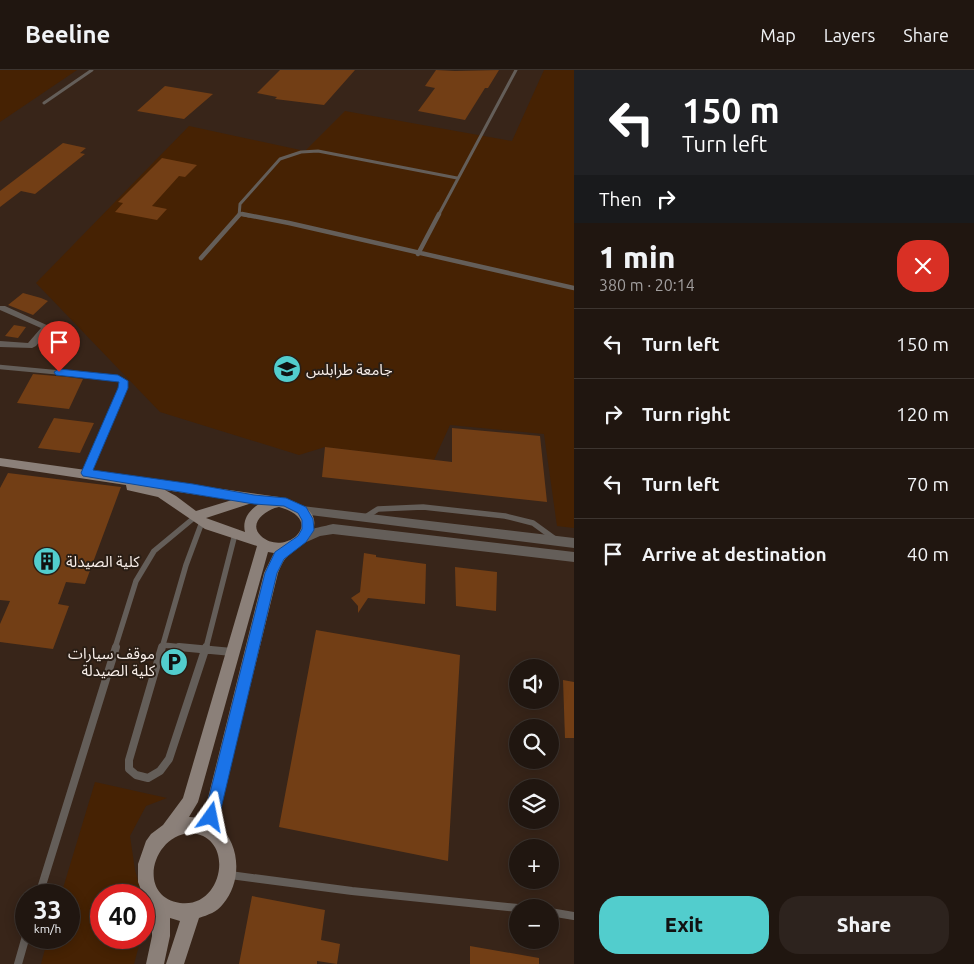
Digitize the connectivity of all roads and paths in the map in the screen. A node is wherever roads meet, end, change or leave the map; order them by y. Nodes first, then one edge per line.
1 (92, 70) edge
2 (516, 70) edge
3 (44, 104) dead end
4 (457, 178) junction
5 (240, 214) junction
6 (418, 254) junction
7 (201, 258) dead end
8 (574, 288) edge
9 (2, 308) dead end
10 (0, 344) edge
11 (0, 367) edge
12 (0, 462) edge
13 (0, 470) edge
14 (86, 473) junction
15 (254, 499) junction
16 (279, 502) junction
17 (302, 510) junction
18 (363, 519) junction
19 (198, 520) junction
20 (235, 534) junction
21 (559, 542) junction
22 (261, 543) junction
23 (296, 543) junction
24 (574, 544) edge
25 (574, 557) edge
26 (163, 645) junction
27 (205, 650) junction
28 (232, 652) junction
29 (170, 829) junction
30 (209, 829) junction
31 (228, 875) junction
32 (42, 884) edge
33 (147, 884) edge
34 (155, 900) joint
35 (509, 907) edge
36 (192, 913) junction
37 (559, 914) edge
38 (574, 916) edge
39 (22, 949) edge
40 (18, 964) edge
41 (155, 964) edge
42 (175, 964) edge

1 - 3 lane
2 - 4 lane
4 - 5 lane
4 - 6 lane
5 - 6 lane
5 - 7 lane
6 - 8 lane
9 - 10 street
11 - 14 lane
12 - 14 street
13 - 19 street
14 - 15 street
15 - 16 street
15 - 19 street
16 - 17 street
16 - 22 street
17 - 18 street
17 - 23 street
18 - 21 street
18 - 21 lane
19 - 20 street
19 - 26 lane
19 - 32 lane
20 - 22 street
20 - 27 lane
21 - 24 street
22 - 23 street
22 - 28 street
23 - 25 street
23 - 30 street
26 - 27 lane
26 - 27 lane
27 - 28 lane
28 - 29 street
29 - 30 street
29 - 33 street
30 - 31 street
31 - 35 lane
31 - 36 street
34 - 36 street
34 - 41 street
36 - 42 street
37 - 38 lane
39 - 40 lane

